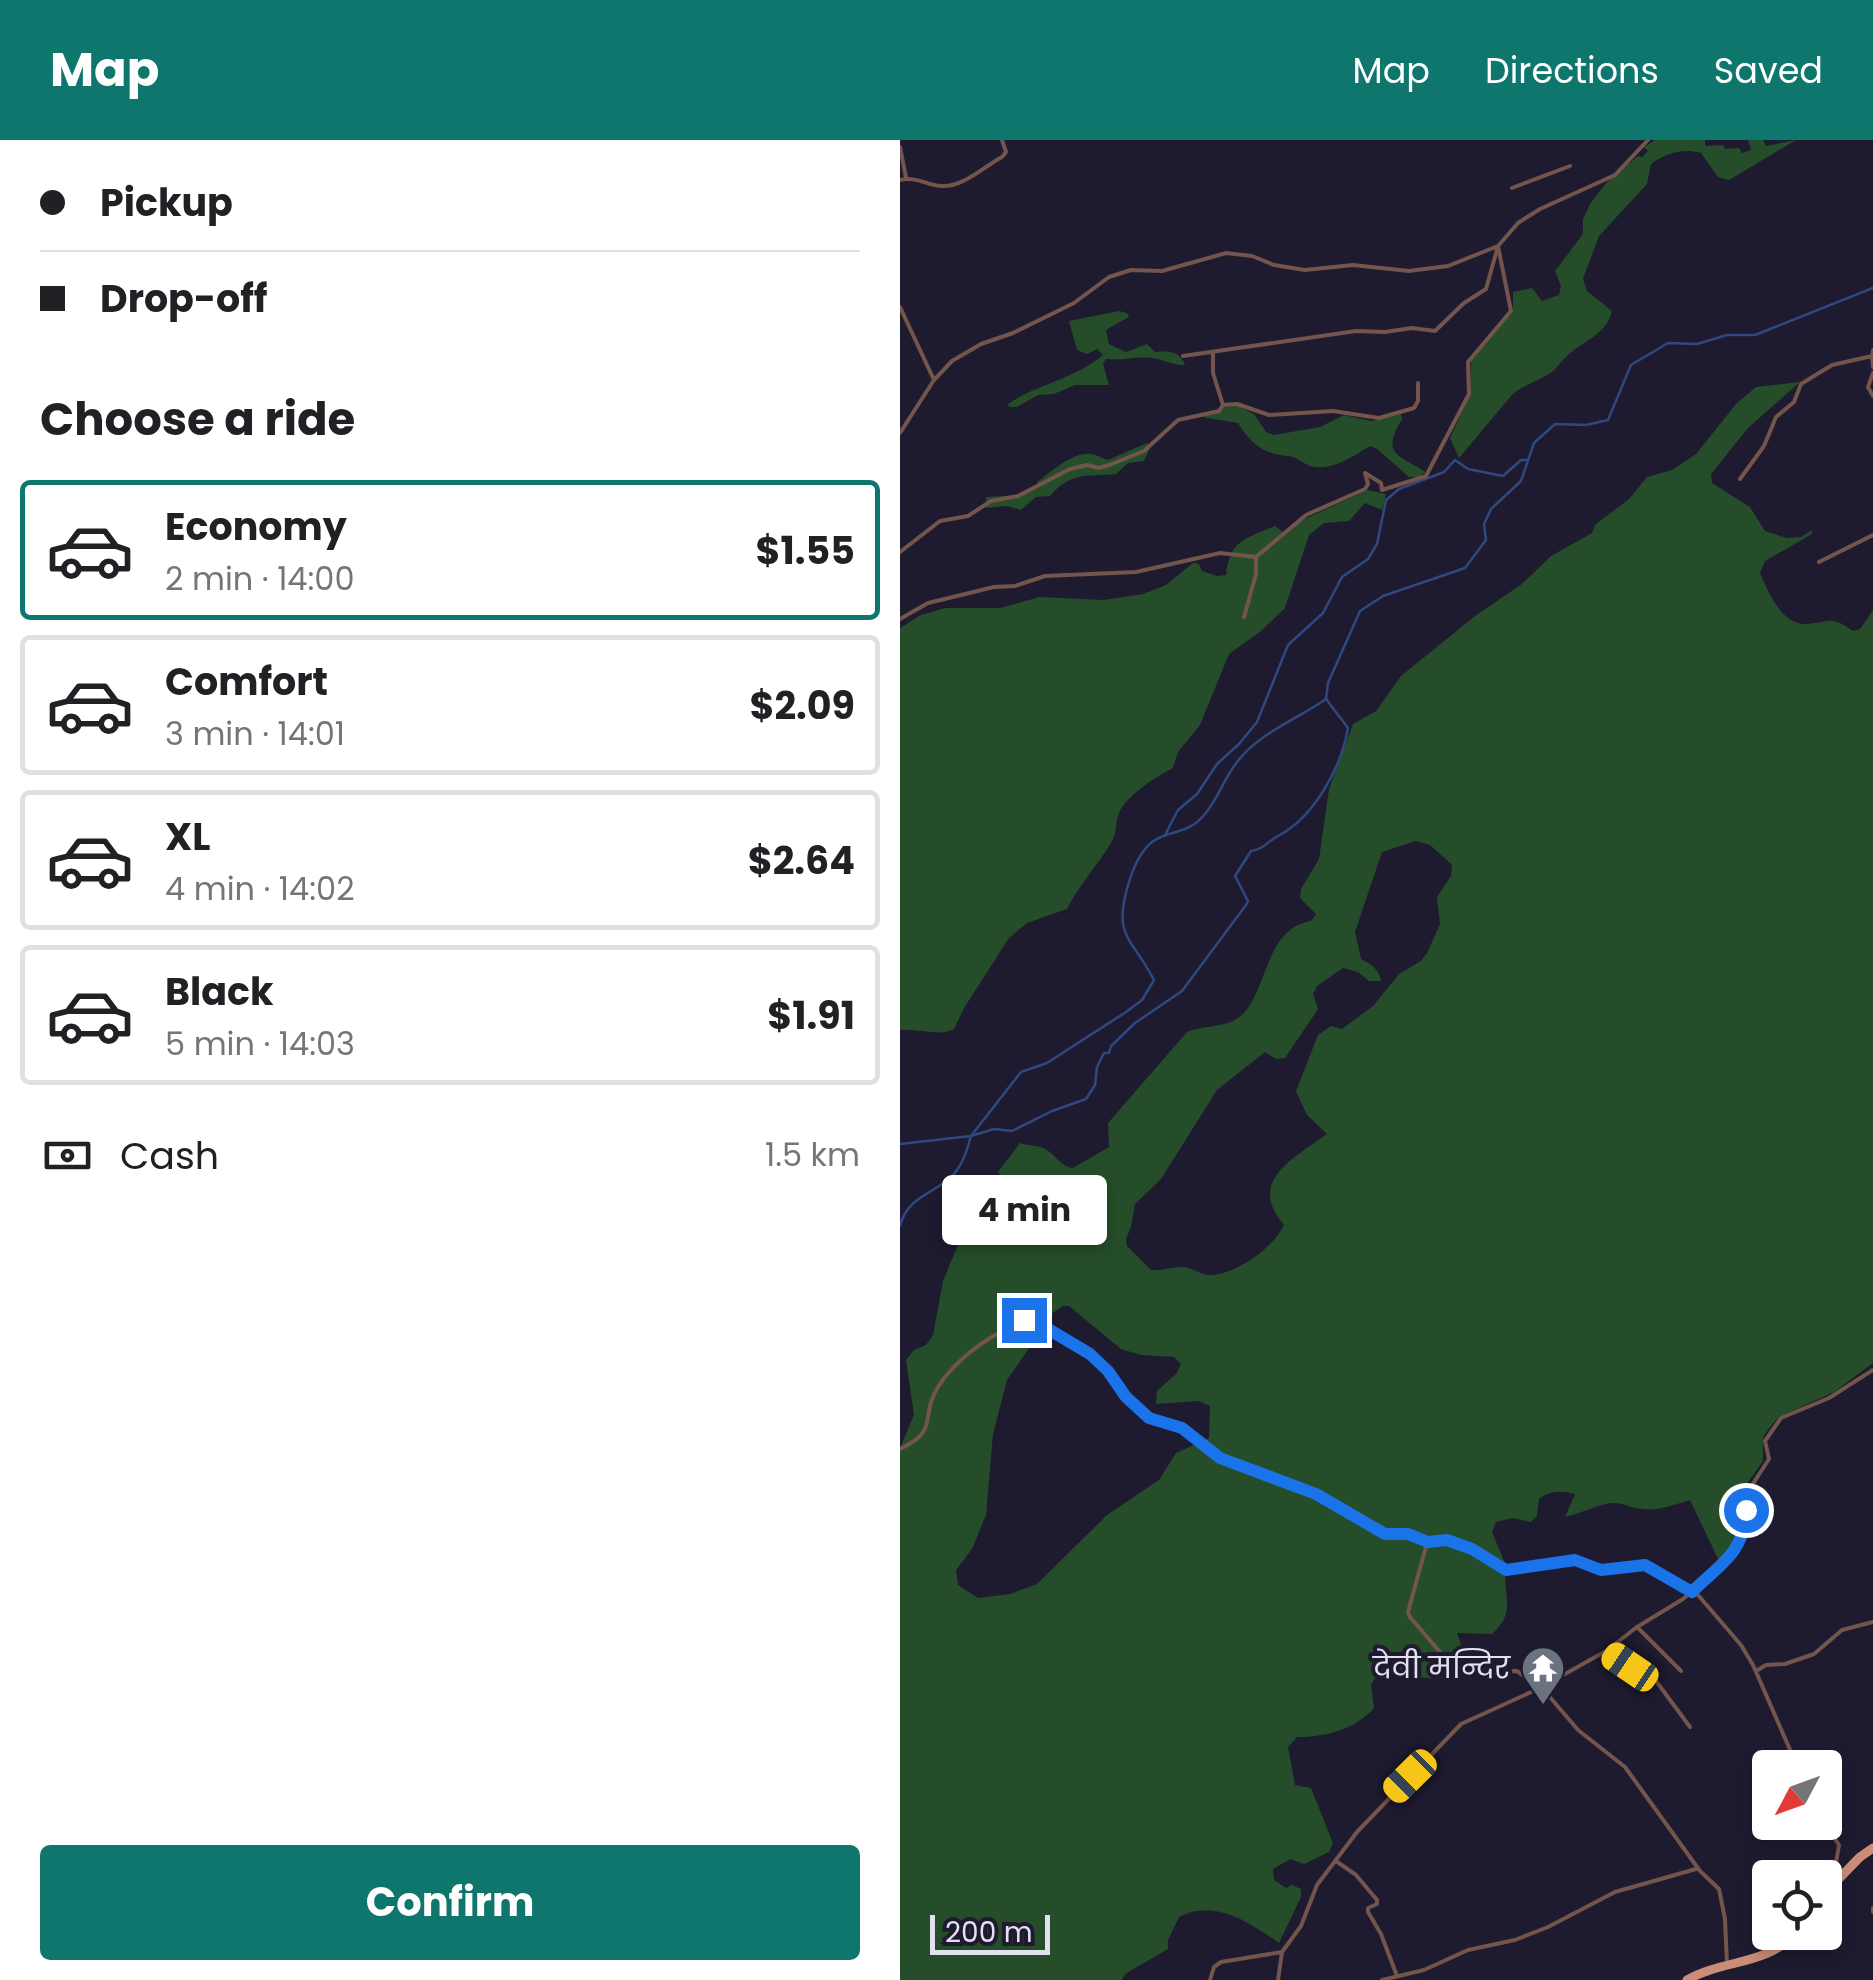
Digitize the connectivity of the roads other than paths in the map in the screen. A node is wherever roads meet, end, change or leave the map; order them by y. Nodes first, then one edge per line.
1 (1002, 140) edge
2 (1648, 140) edge
3 (900, 147) edge
4 (1570, 166) dead end
5 (903, 179) edge
6 (1512, 188) dead end
7 (1498, 246) junction
8 (900, 307) edge
9 (1212, 352) junction
10 (1872, 353) edge
11 (1183, 356) dead end
12 (1873, 370) edge
13 (934, 380) junction
14 (1418, 383) dead end
15 (1873, 396) edge
16 (1223, 404) junction
17 (900, 433) edge
18 (1740, 479) dead end
19 (1873, 535) edge
20 (900, 552) edge
21 (1256, 557) junction
22 (1818, 562) dead end
23 (1244, 616) dead end
24 (900, 618) edge
25 (1873, 1370) edge
26 (900, 1449) edge
27 (1428, 1542) junction
28 (1692, 1592) junction
29 (1873, 1622) edge
30 (1637, 1626) junction
31 (1606, 1651) junction
32 (1680, 1671) dead end
33 (1756, 1672) junction
34 (1540, 1688) junction
35 (1690, 1727) dead end
36 (1790, 1750) edge
37 (1873, 1848) edge
38 (1336, 1861) junction
39 (1698, 1868) junction
40 (1842, 1875) edge
41 (1773, 1950) edge
42 (1282, 1952) junction
43 (1727, 1965) junction
44 (1397, 1976) junction
45 (1210, 1980) edge
46 (1278, 1980) edge
47 (1382, 1980) edge
48 (1687, 1980) edge

1 - 5 street
2 - 7 street
3 - 5 street
4 - 6 street
7 - 9 street
7 - 13 street
7 - 21 street
8 - 13 street
9 - 11 street
9 - 16 street
10 - 12 street
10 - 18 street
12 - 15 street
13 - 17 street
14 - 16 street
16 - 20 street
19 - 22 street
21 - 23 street
21 - 24 street
25 - 28 street
26 - 27 street
27 - 28 street
27 - 34 street
28 - 30 street
28 - 33 street
29 - 33 street
30 - 31 street
30 - 32 street
31 - 34 street
31 - 35 street
33 - 36 street
34 - 38 street
34 - 39 street
37 - 40 main road
38 - 42 street
38 - 44 street
39 - 43 street
39 - 44 street
41 - 43 main road
42 - 45 street
42 - 46 street
43 - 48 main road
44 - 47 street

